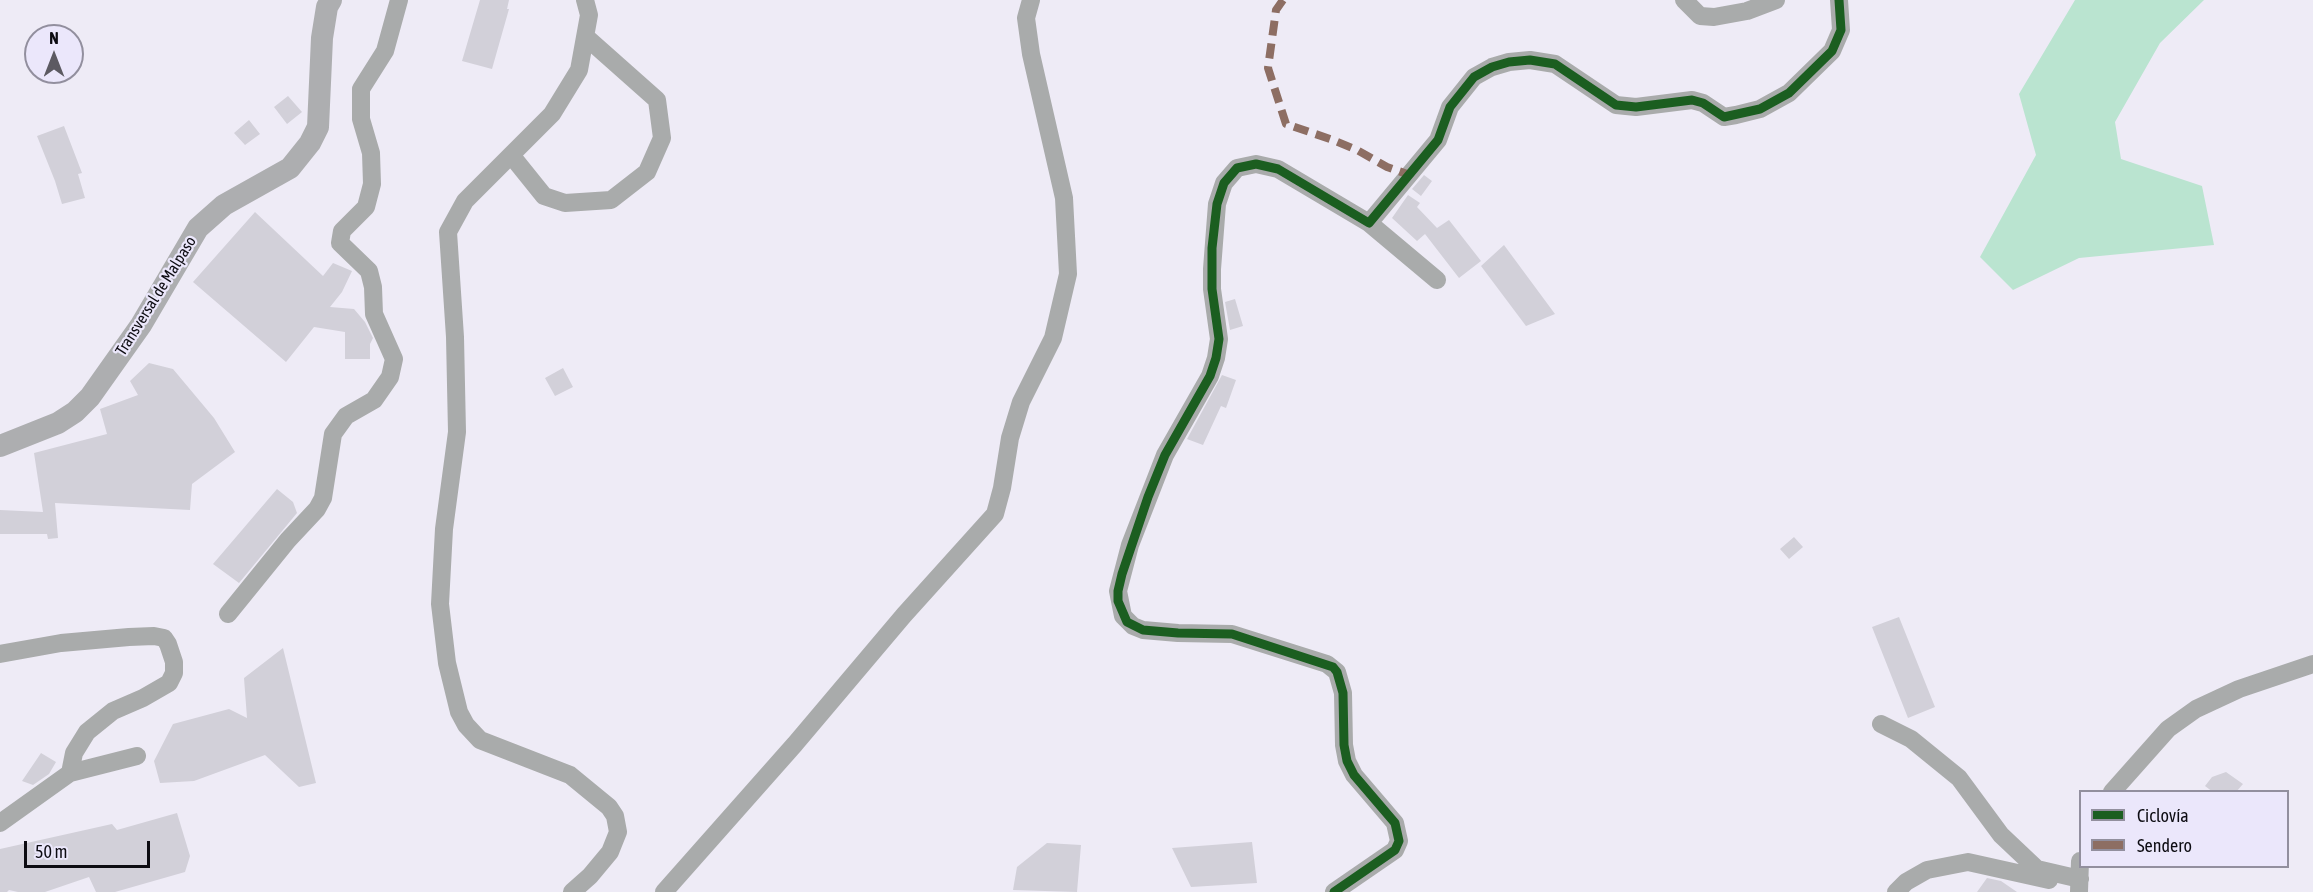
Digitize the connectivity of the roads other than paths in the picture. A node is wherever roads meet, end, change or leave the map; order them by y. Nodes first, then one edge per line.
1 (331, 0) edge
2 (399, 0) edge
3 (585, 0) edge
4 (1031, 0) edge
5 (1684, 0) edge
6 (1776, 0) edge
7 (1839, 0) edge
8 (586, 37) junction
9 (511, 155) junction
10 (1369, 224) junction
11 (1437, 280) dead end
12 (0, 446) edge
13 (228, 614) dead end
14 (0, 654) edge
15 (2313, 664) edge
16 (1881, 724) dead end
17 (137, 756) dead end
18 (70, 773) junction
19 (2114, 790) edge
20 (0, 823) edge
21 (2080, 880) edge
22 (572, 892) edge
23 (664, 892) edge
24 (1334, 892) edge
25 (1896, 892) edge

1 - 12 main road, Transversal de Malpaso
2 - 13 street
3 - 8 street
4 - 23 street
5 - 6 street
7 - 10 street
8 - 9 street
8 - 9 street
9 - 22 street
10 - 11 street
10 - 24 street
14 - 18 street
15 - 19 street
16 - 21 street
17 - 18 street
18 - 20 street
21 - 25 street

